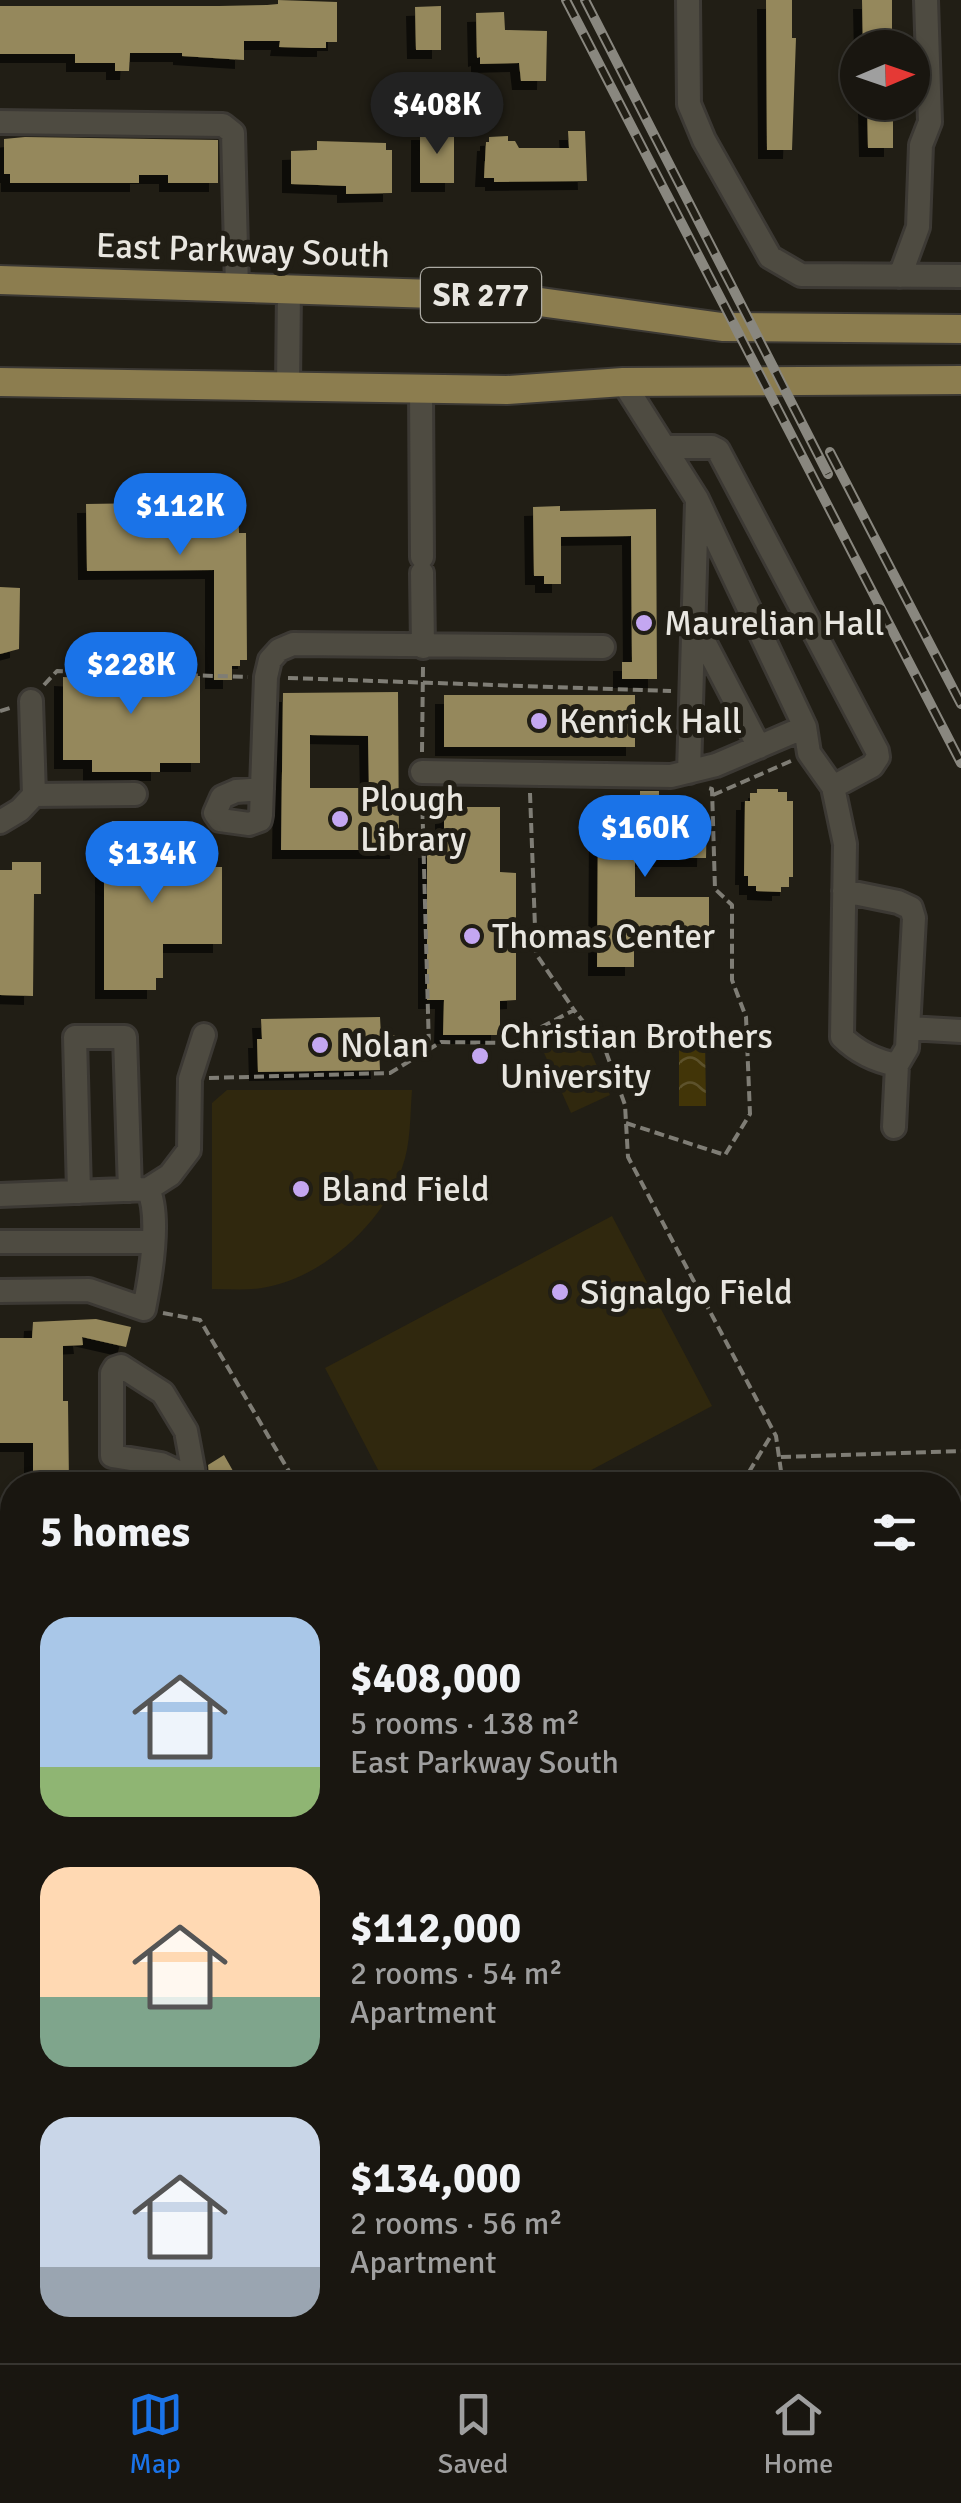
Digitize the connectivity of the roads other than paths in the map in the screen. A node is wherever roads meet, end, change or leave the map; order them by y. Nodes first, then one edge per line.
1 (688, 0) edge
2 (926, 0) edge
3 (0, 122) edge
4 (900, 276) junction
5 (961, 276) edge
6 (0, 280) edge
7 (237, 287) junction
8 (290, 289) junction
9 (961, 329) edge
10 (961, 380) edge
11 (0, 382) edge
12 (623, 382) junction
13 (288, 386) junction
14 (422, 389) junction
15 (664, 447) junction
16 (697, 499) junction
17 (693, 621) junction
18 (422, 647) junction
19 (603, 647) dead end
20 (32, 701) road end
21 (805, 727) junction
22 (759, 747) junction
23 (422, 772) road end
24 (680, 774) junction
25 (833, 787) junction
26 (262, 789) dead end
27 (135, 794) dead end
28 (34, 795) junction
29 (0, 822) edge
30 (844, 891) junction
31 (908, 1028) junction
32 (961, 1030) edge
33 (204, 1035) dead end
34 (897, 1065) junction
35 (894, 1127) dead end
36 (139, 1190) junction
37 (79, 1192) junction
38 (0, 1196) edge
39 (0, 1242) edge
40 (151, 1242) junction
41 (0, 1291) edge
42 (176, 1472) edge
43 (194, 1472) edge

1 - 4 street
2 - 4 street
3 - 7 street
4 - 5 street
6 - 7 main road, East Parkway South / SR 277
7 - 8 main road, East Parkway South / SR 277
8 - 9 main road, East Parkway South / SR 277
8 - 13 street
10 - 12 main road
11 - 13 main road
12 - 14 main road
12 - 15 street
13 - 14 main road
14 - 18 street
15 - 16 street
15 - 25 street
16 - 17 street
16 - 21 street
17 - 22 street
17 - 24 street
18 - 19 street
18 - 26 street
20 - 28 street
21 - 22 street
21 - 25 street
22 - 24 street
23 - 24 street
25 - 30 street
27 - 28 street
28 - 29 street
30 - 31 street
30 - 34 street
31 - 32 street
31 - 34 street
33 - 36 street
34 - 35 street
36 - 37 street
36 - 37 street
36 - 40 street
37 - 38 street
39 - 40 street
40 - 41 street
42 - 43 street

